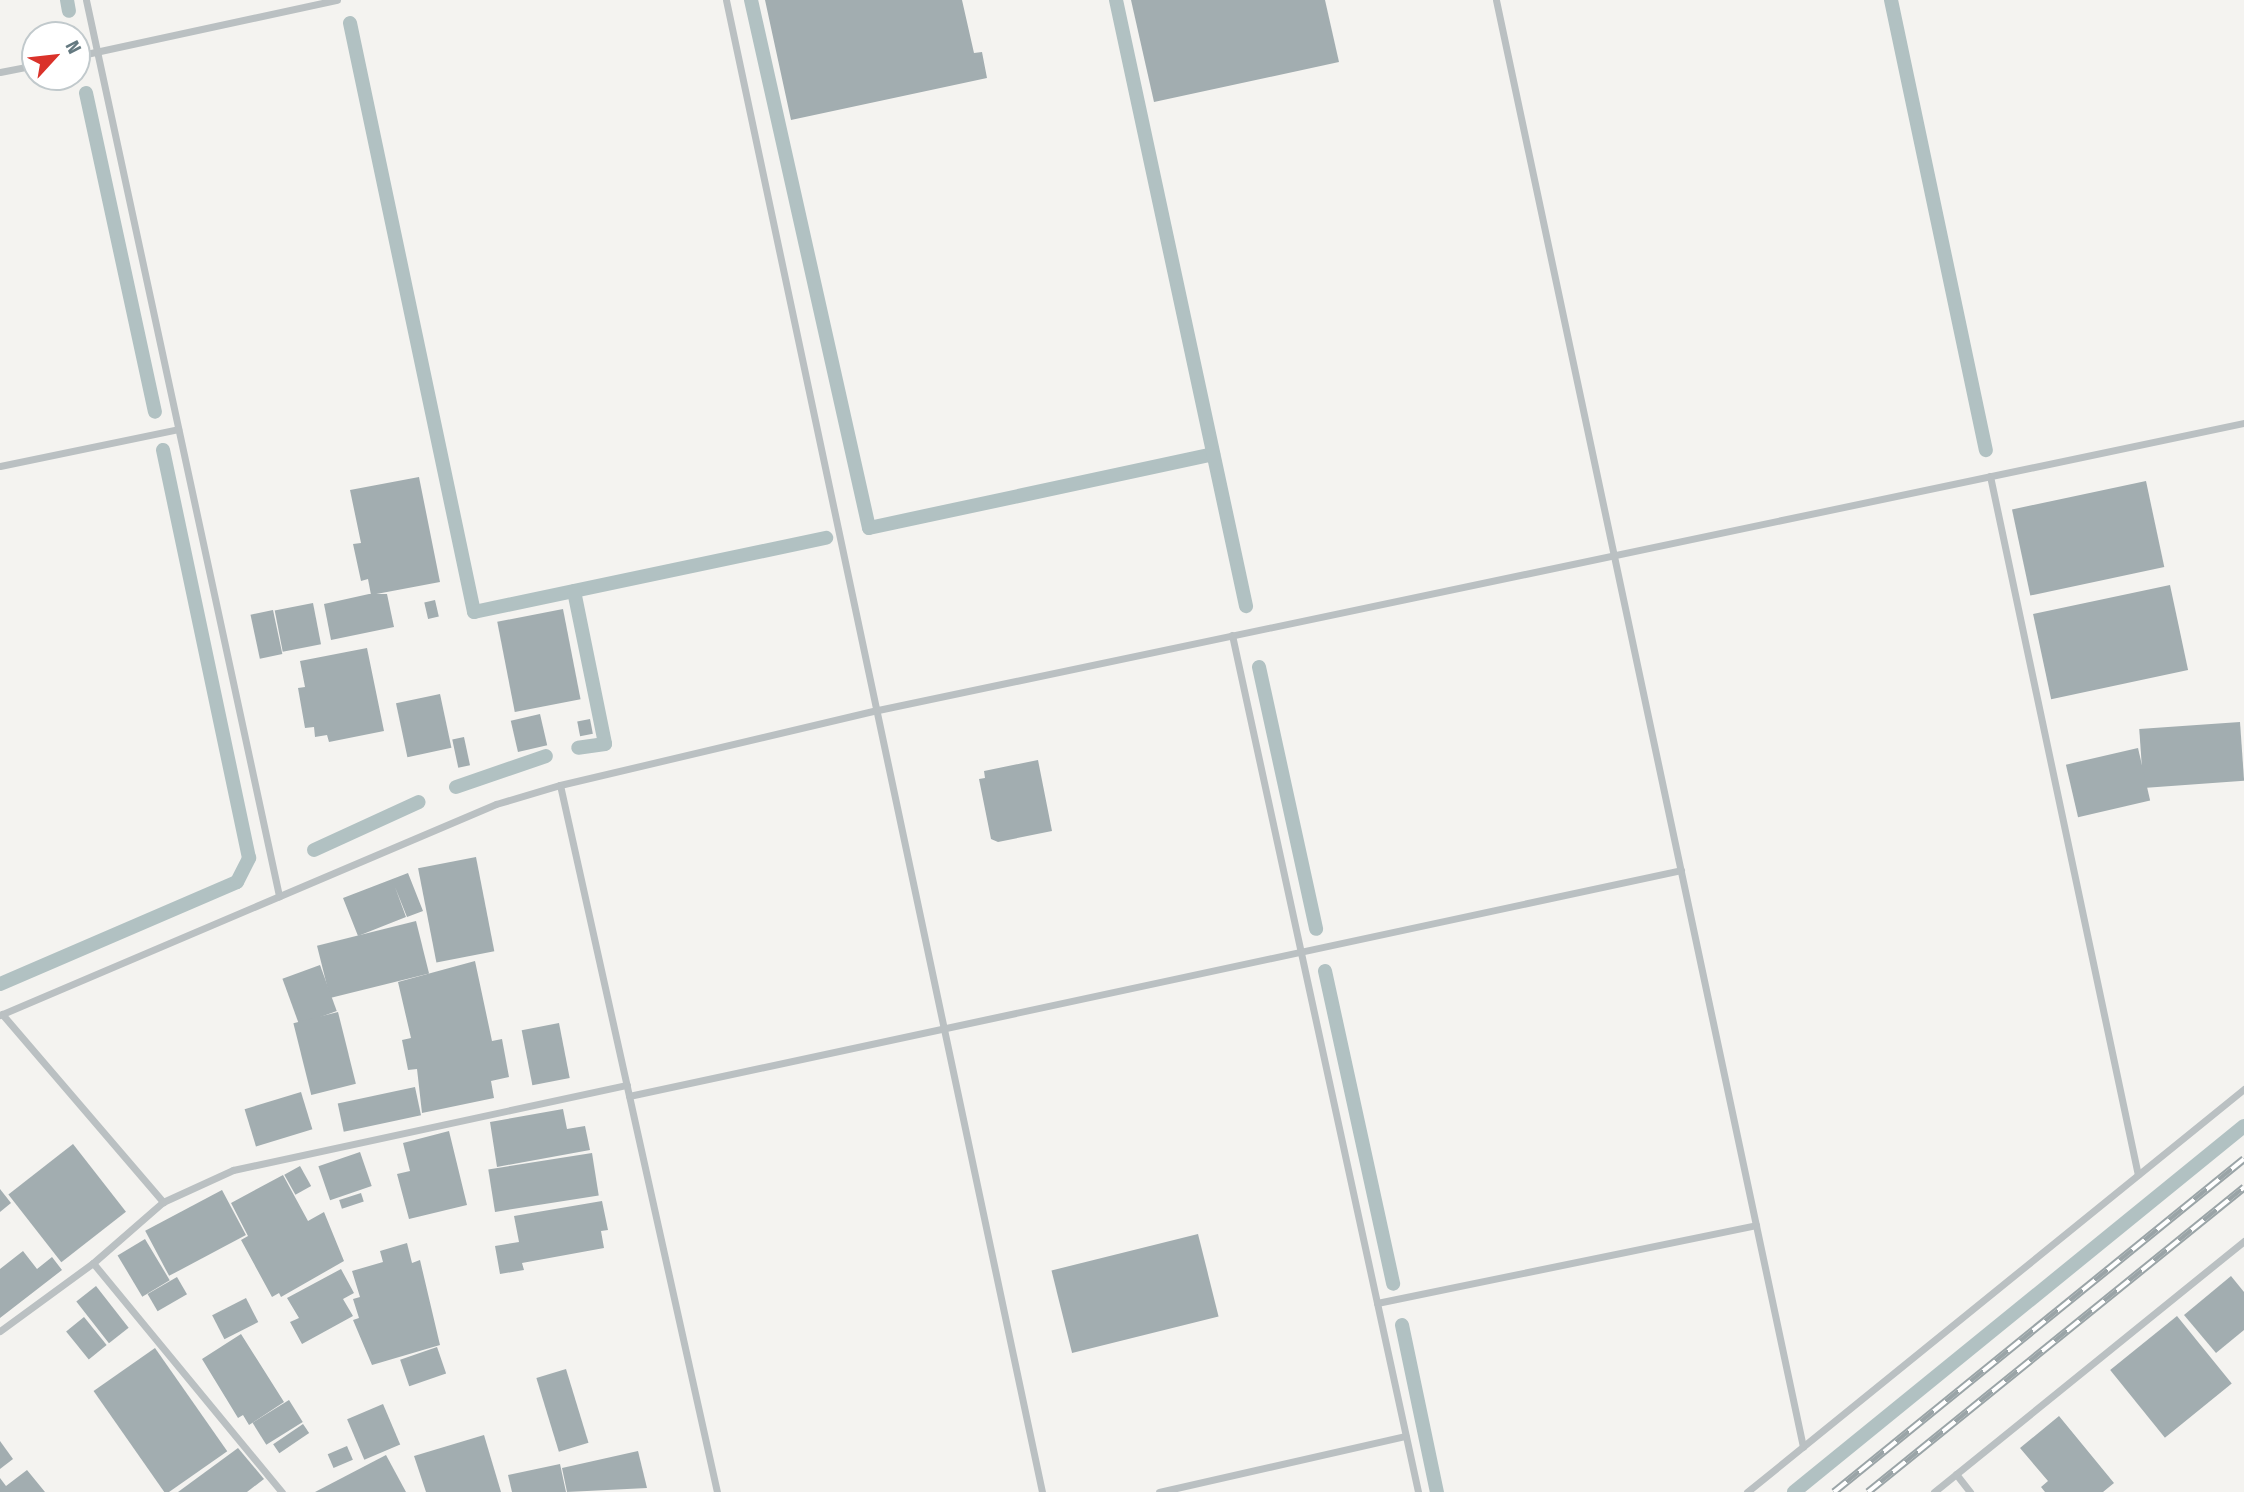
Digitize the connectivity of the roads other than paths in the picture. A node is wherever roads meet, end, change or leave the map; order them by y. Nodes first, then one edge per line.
1 (86, 0) edge
2 (337, 0) edge
3 (726, 0) edge
4 (1496, 0) edge
5 (97, 51) junction
6 (91, 52) edge
7 (21, 68) edge
8 (0, 72) edge
9 (2244, 423) edge
10 (178, 429) junction
11 (0, 466) edge
12 (1990, 476) junction
13 (1614, 556) junction
14 (1232, 635) junction
15 (878, 710) junction
16 (560, 785) junction
17 (1681, 870) junction
18 (279, 896) junction
19 (1301, 951) junction
20 (1, 1014) edge
21 (945, 1030) junction
22 (627, 1085) junction
23 (2244, 1089) edge
24 (629, 1096) junction
25 (2138, 1175) junction
26 (163, 1202) junction
27 (1756, 1225) junction
28 (2244, 1241) edge
29 (93, 1263) junction
30 (1377, 1303) junction
31 (0, 1331) edge
32 (1406, 1436) junction
33 (1803, 1447) junction
34 (1956, 1474) junction
35 (282, 1492) edge
36 (717, 1492) edge
37 (1042, 1492) edge
38 (1159, 1492) edge
39 (1418, 1492) edge
40 (1747, 1492) edge
41 (1934, 1492) edge
42 (1970, 1492) edge

1 - 5 street
2 - 5 street
3 - 15 street
4 - 13 street
5 - 6 street
5 - 10 street
7 - 8 street
9 - 12 street
10 - 11 street
10 - 18 street
12 - 13 street
12 - 25 street
13 - 14 street
13 - 17 street
14 - 15 street
14 - 19 street
15 - 16 street
15 - 21 street
16 - 18 street
16 - 22 street
17 - 19 street
17 - 27 street
18 - 20 street
19 - 21 street
19 - 30 street
20 - 26 street
21 - 24 street
21 - 37 street
22 - 24 street
22 - 26 street
23 - 25 street
24 - 36 street
25 - 33 street
26 - 29 street
27 - 30 street
27 - 33 street
28 - 34 street
29 - 31 street
29 - 35 street
30 - 32 street
32 - 38 street
32 - 39 street
33 - 40 street
34 - 41 street
34 - 42 street

